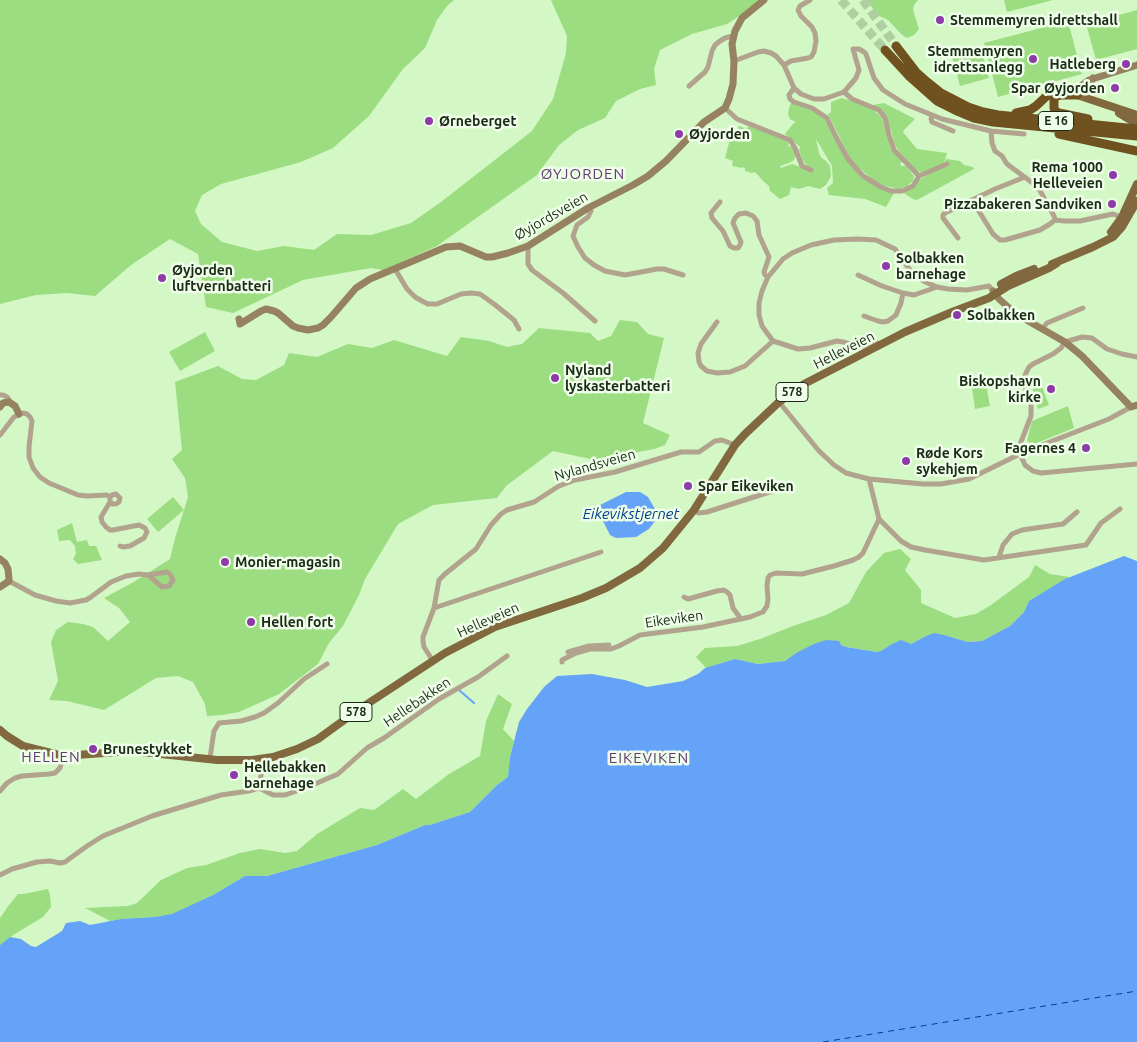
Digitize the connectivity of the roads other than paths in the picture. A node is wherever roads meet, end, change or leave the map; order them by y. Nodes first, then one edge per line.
1 (764, 0) edge
2 (810, 0) edge
3 (733, 36) junction
4 (896, 46) tunnel mouth
5 (885, 50) tunnel mouth
6 (734, 61) junction
7 (784, 64) junction
8 (1137, 65) edge
9 (689, 86) dead end
10 (794, 88) junction
11 (844, 92) junction
12 (1080, 96) junction
13 (1106, 106) junction
14 (726, 108) junction
15 (998, 115) junction
16 (1137, 115) edge
17 (932, 116) junction
18 (1137, 124) edge
19 (1036, 127) junction
20 (1115, 128) junction
21 (1137, 128) edge
22 (953, 131) dead end
23 (991, 131) junction
24 (1024, 134) dead end
25 (1137, 136) edge
26 (1126, 149) junction
27 (1137, 151) edge
28 (1137, 156) edge
29 (948, 164) dead end
30 (811, 170) dead end
31 (919, 176) junction
32 (1025, 177) junction
33 (1137, 184) edge
34 (972, 200) junction
35 (1137, 201) edge
36 (720, 202) dead end
37 (588, 208) junction
38 (1124, 218) junction
39 (1055, 220) junction
40 (958, 238) dead end
41 (528, 246) junction
42 (395, 269) junction
43 (683, 274) dead end
44 (858, 275) dead end
45 (768, 277) junction
46 (937, 287) junction
47 (994, 292) junction
48 (903, 293) junction
49 (1083, 308) dead end
50 (864, 316) dead end
51 (239, 319) dead end
52 (595, 321) dead end
53 (717, 322) dead end
54 (519, 329) dead end
55 (1042, 329) junction
56 (773, 341) junction
57 (1065, 342) junction
58 (879, 345) junction
59 (1137, 357) edge
60 (0, 395) edge
61 (9, 402) junction
62 (779, 402) junction
63 (1134, 406) edge
64 (0, 407) edge
65 (19, 414) junction
66 (0, 435) edge
67 (735, 445) junction
68 (1022, 453) junction
69 (1137, 464) edge
70 (869, 480) junction
71 (779, 489) dead end
72 (1120, 509) dead end
73 (694, 510) junction
74 (1077, 512) dead end
75 (879, 519) junction
76 (120, 546) dead end
77 (601, 552) dead end
78 (999, 557) junction
79 (0, 559) edge
80 (148, 575) dead end
81 (9, 581) junction
82 (0, 587) edge
83 (684, 598) dead end
84 (434, 608) junction
85 (741, 618) junction
86 (614, 648) junction
87 (568, 652) dead end
88 (507, 656) dead end
89 (433, 660) junction
90 (562, 662) dead end
91 (327, 664) dead end
92 (0, 730) edge
93 (63, 756) junction
94 (210, 758) junction
95 (262, 759) junction
96 (258, 788) junction
97 (0, 791) edge
98 (0, 875) edge

1 - 3 street
2 - 7 street
3 - 6 street
3 - 9 street
4 - 15 highway, E 16
5 - 19 highway, E 16
6 - 7 street
6 - 14 street
7 - 10 street
8 - 12 street
10 - 11 street
10 - 31 street
11 - 17 street
11 - 31 street
12 - 13 main road
12 - 15 highway
12 - 20 highway
13 - 16 main road
13 - 18 main road
14 - 30 street
14 - 37 street, Øyjordsveien
15 - 20 highway, E 16
17 - 22 street
17 - 23 street
19 - 20 highway, E 16
19 - 26 highway
20 - 21 highway
20 - 25 highway, E 16
23 - 24 street
23 - 32 street
26 - 27 highway
26 - 28 highway
29 - 31 street
32 - 34 street
32 - 39 street
33 - 38 main road, Helleveien / 578
34 - 39 street
34 - 40 street
35 - 38 main road, Helleveien / 578
36 - 45 street
37 - 41 street, Øyjordsveien
37 - 43 street
38 - 39 street
38 - 47 main road, Helleveien / 578
41 - 42 street, Øyjordsveien
41 - 52 street
42 - 51 street, Øyjordsveien
42 - 54 street
44 - 48 street
45 - 46 street
45 - 56 street
46 - 47 street
46 - 48 street
47 - 55 street
47 - 58 main road, Helleveien / 578
48 - 50 street
49 - 55 street
53 - 56 street
55 - 57 street
56 - 58 street
57 - 59 street
57 - 63 street
57 - 68 street
58 - 62 main road, Helleveien / 578
60 - 61 street
61 - 64 street
61 - 65 street
62 - 67 main road, Helleveien / 578
62 - 70 street
63 - 68 street
65 - 66 street
65 - 76 street
67 - 73 main road, Helleveien / 578
67 - 84 street, Nylandsveien
68 - 69 street
68 - 70 street
70 - 75 street
71 - 73 street
72 - 78 street
73 - 89 main road, Helleveien / 578
74 - 78 street
75 - 78 street
75 - 85 street, Eikeviken
77 - 84 street
79 - 81 street
80 - 81 street
81 - 82 street
83 - 85 street, Eikeviken
84 - 89 street, Nylandsveien
85 - 86 street, Eikeviken
86 - 87 street
86 - 90 street, Eikeviken
88 - 96 street, Hellebakken
89 - 95 main road, Helleveien / 578
91 - 94 street
92 - 93 main road, Helleveien / 578
93 - 94 main road, Helleveien / 578
93 - 97 street
94 - 95 main road, Helleveien / 578
95 - 96 street
96 - 98 street, Hellebakken

